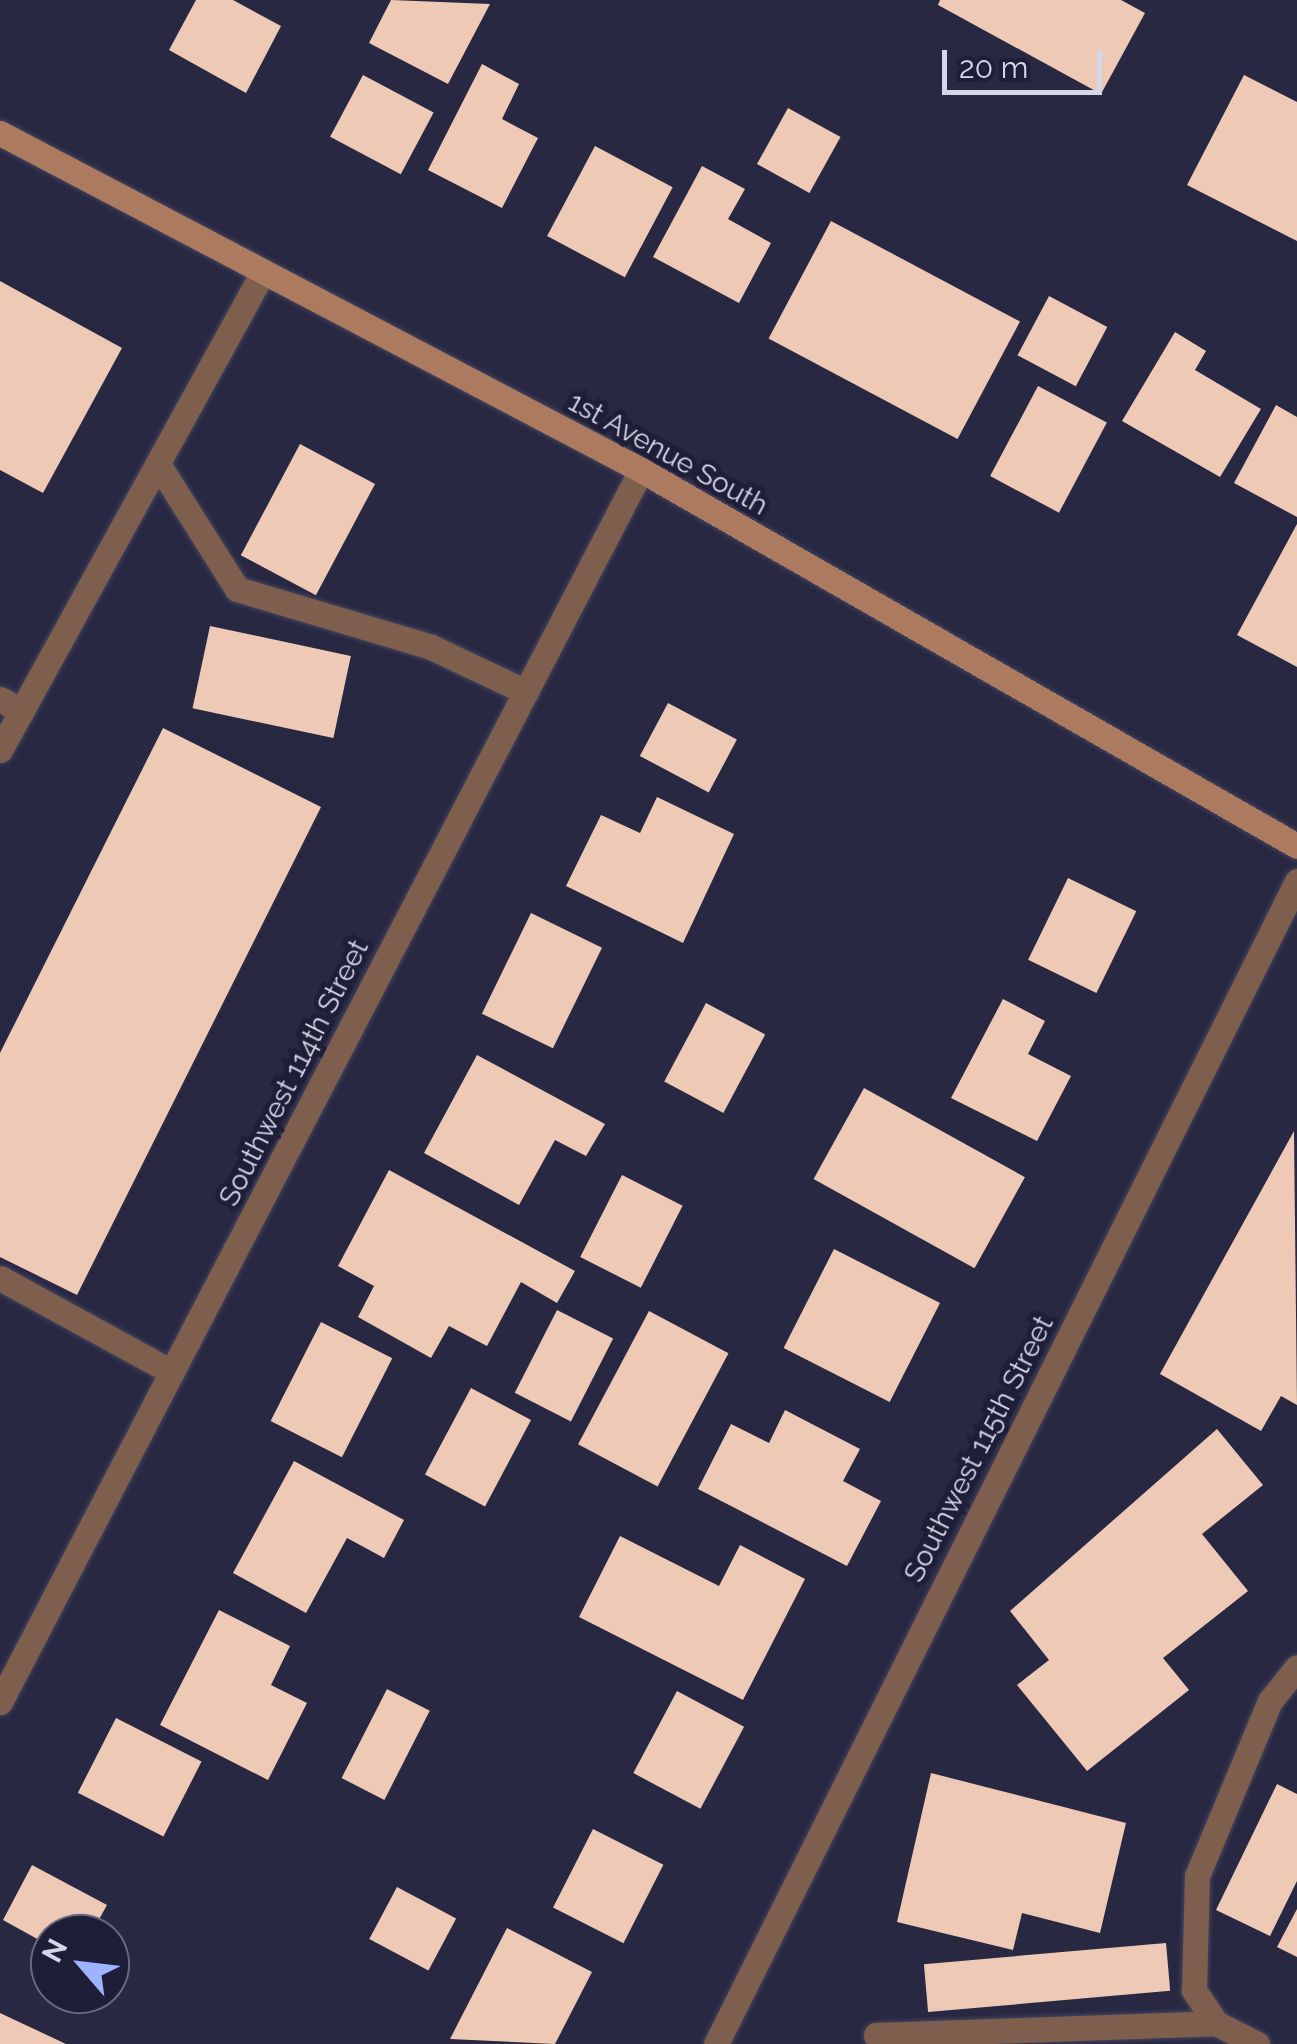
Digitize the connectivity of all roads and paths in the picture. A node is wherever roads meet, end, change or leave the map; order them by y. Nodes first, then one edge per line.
1 (0, 133) edge
2 (263, 272) junction
3 (158, 464) junction
4 (640, 470) junction
5 (526, 692) junction
6 (11, 705) edge
7 (0, 750) edge
8 (1297, 846) edge
9 (1297, 881) edge
10 (0, 1278) edge
11 (172, 1372) junction
12 (1297, 1668) edge
13 (0, 1702) edge
14 (1216, 2023) junction
15 (876, 2034) dead end
16 (1082, 2036) edge
17 (716, 2044) edge
18 (1257, 2044) edge

1 - 2 main road, 1st Avenue South
2 - 3 street
2 - 4 main road, 1st Avenue South
3 - 5 street
3 - 6 street
4 - 5 street, Southwest 114th Street
4 - 8 main road, 1st Avenue South
5 - 11 street, Southwest 114th Street
6 - 7 street
9 - 17 street, Southwest 115th Street
10 - 11 street
11 - 13 street, Southwest 114th Street
12 - 14 street
14 - 16 street
14 - 18 street
15 - 16 street

